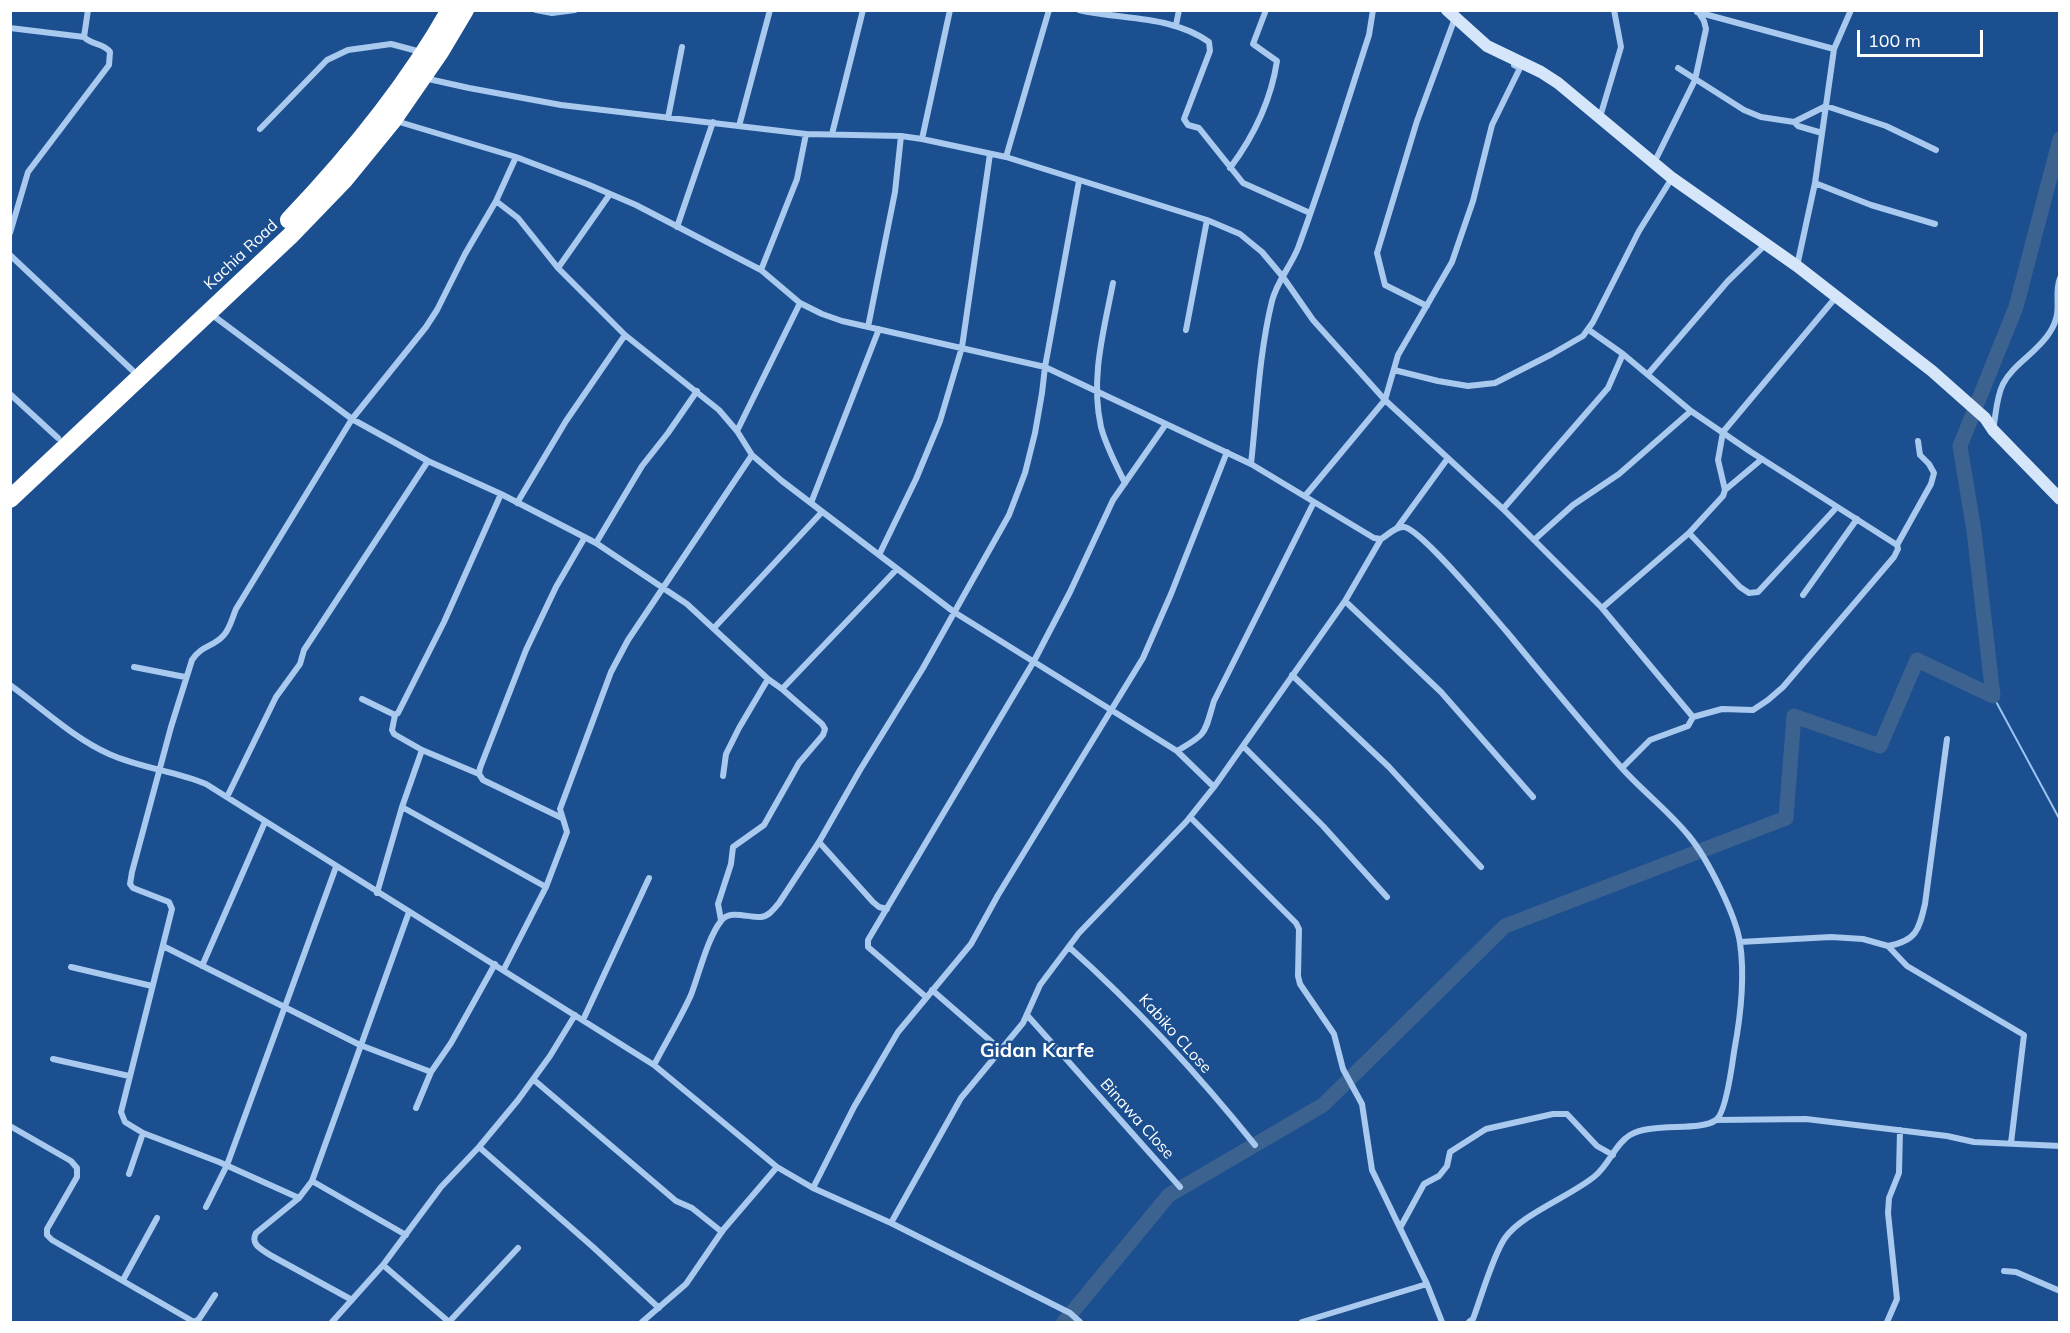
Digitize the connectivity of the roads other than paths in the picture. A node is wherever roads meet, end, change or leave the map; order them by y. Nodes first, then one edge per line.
1 (88, 10) edge
2 (450, 10) edge
3 (465, 10) edge
4 (536, 10) edge
5 (575, 10) edge
6 (770, 10) edge
7 (863, 10) edge
8 (950, 10) edge
9 (1049, 10) edge
10 (1078, 10) edge
11 (1179, 10) edge
12 (1266, 10) edge
13 (1373, 10) edge
14 (1614, 10) edge
15 (1851, 10) edge
16 (1697, 11) edge
17 (1451, 14) edge
18 (1176, 25) junction
19 (10, 28) edge
20 (84, 37) junction
21 (1487, 46) junction
22 (682, 47) dead end
23 (1834, 49) junction
24 (424, 53) junction
25 (1678, 68) dead end
26 (423, 77) junction
27 (1695, 80) junction
28 (1826, 106) junction
29 (668, 118) junction
30 (1599, 118) junction
31 (393, 120) junction
32 (713, 122) junction
33 (1794, 122) junction
34 (739, 126) junction
35 (260, 129) dead end
36 (1822, 133) junction
37 (806, 134) junction
38 (832, 134) junction
39 (901, 136) junction
40 (922, 139) junction
41 (1936, 150) dead end
42 (990, 154) junction
43 (1006, 157) junction
44 (516, 158) junction
45 (1654, 163) junction
46 (1230, 168) junction
47 (1672, 178) junction
48 (1079, 181) junction
49 (1815, 183) junction
50 (610, 194) junction
51 (496, 201) junction
52 (1310, 213) junction
53 (1207, 220) junction
54 (1935, 224) dead end
55 (677, 227) junction
56 (10, 233) edge
57 (1766, 244) junction
58 (10, 255) edge
59 (1797, 266) junction
60 (558, 268) junction
61 (761, 270) junction
62 (1283, 277) junction
63 (2060, 278) edge
64 (1113, 283) dead end
65 (1837, 296) junction
66 (800, 303) junction
67 (2059, 305) edge
68 (1427, 306) junction
69 (208, 312) junction
70 (868, 327) junction
71 (879, 329) junction
72 (1186, 330) dead end
73 (1589, 330) junction
74 (625, 335) junction
75 (962, 348) junction
76 (1623, 354) junction
77 (1045, 367) junction
78 (132, 370) junction
79 (1394, 370) junction
80 (1648, 374) junction
81 (1097, 390) junction
82 (697, 391) junction
83 (10, 394) edge
84 (1385, 400) junction
85 (1691, 411) junction
86 (91, 416) junction
87 (352, 419) junction
88 (1166, 424) junction
89 (1993, 430) junction
90 (737, 431) junction
91 (1723, 432) junction
92 (58, 438) junction
93 (1918, 441) dead end
94 (1227, 452) junction
95 (752, 455) junction
96 (1448, 458) junction
97 (1762, 459) junction
98 (428, 461) junction
99 (1251, 464) junction
100 (1125, 483) junction
101 (10, 484) edge
102 (1725, 490) junction
103 (501, 494) junction
104 (1305, 496) junction
105 (10, 499) edge
106 (2060, 500) edge
107 (1314, 502) junction
108 (517, 503) junction
109 (811, 503) junction
110 (1837, 507) junction
111 (1503, 510) junction
112 (822, 512) junction
113 (1857, 519) junction
114 (1397, 528) junction
115 (1689, 533) junction
116 (585, 537) junction
117 (1381, 539) junction
118 (1534, 540) junction
119 (596, 543) junction
120 (1898, 545) junction
121 (879, 555) junction
122 (897, 569) junction
123 (662, 587) junction
124 (1803, 595) dead end
125 (1345, 600) junction
126 (1602, 608) junction
127 (954, 612) junction
128 (714, 628) junction
129 (1034, 661) junction
130 (134, 667) dead end
131 (1292, 675) junction
132 (185, 677) junction
133 (768, 679) junction
134 (10, 685) edge
135 (782, 689) junction
136 (362, 699) dead end
137 (1113, 709) junction
138 (395, 715) junction
139 (1693, 717) junction
140 (1947, 739) dead end
141 (1243, 746) junction
142 (422, 750) junction
143 (1177, 751) junction
144 (1622, 768) junction
145 (160, 771) junction
146 (480, 774) junction
147 (723, 776) dead end
148 (1214, 787) junction
149 (227, 797) junction
150 (1533, 797) dead end
151 (402, 807) junction
152 (1190, 817) junction
153 (562, 818) junction
154 (265, 822) junction
155 (819, 842) junction
156 (336, 867) junction
157 (1481, 867) dead end
158 (649, 878) dead end
159 (546, 887) junction
160 (377, 892) junction
161 (1386, 897) dead end
162 (887, 909) junction
163 (409, 912) junction
164 (721, 920) junction
165 (1740, 942) junction
166 (164, 946) junction
167 (1888, 946) junction
168 (1069, 947) junction
169 (495, 964) junction
170 (202, 966) junction
171 (71, 967) dead end
172 (504, 969) junction
173 (152, 986) junction
174 (932, 990) junction
175 (926, 997) junction
176 (284, 1008) junction
177 (575, 1015) junction
178 (1027, 1015) junction
179 (583, 1020) junction
180 (360, 1045) junction
181 (1001, 1050) junction
182 (53, 1059) dead end
183 (654, 1065) junction
184 (431, 1072) junction
185 (129, 1076) junction
186 (534, 1080) junction
187 (416, 1108) dead end
188 (1716, 1120) junction
189 (10, 1126) edge
190 (1900, 1131) junction
191 (143, 1133) junction
192 (2011, 1143) junction
193 (1255, 1145) dead end
194 (2060, 1146) edge
195 (479, 1147) junction
196 (1613, 1155) junction
197 (227, 1165) junction
198 (777, 1167) junction
199 (129, 1174) dead end
200 (312, 1181) junction
201 (1180, 1187) dead end
202 (813, 1188) junction
203 (298, 1198) junction
204 (206, 1207) dead end
205 (157, 1218) dead end
206 (891, 1222) junction
207 (1400, 1228) junction
208 (722, 1232) junction
209 (406, 1235) junction
210 (518, 1248) dead end
211 (383, 1265) junction
212 (2004, 1271) dead end
213 (123, 1280) junction
214 (1427, 1284) junction
215 (2060, 1291) edge
216 (215, 1295) dead end
217 (352, 1300) junction
218 (659, 1308) junction
219 (332, 1323) edge
220 (449, 1323) edge
221 (642, 1323) edge
222 (1080, 1323) edge
223 (1302, 1323) edge
224 (1442, 1323) edge
225 (1469, 1323) edge
226 (1887, 1323) edge

1 - 20 street
2 - 24 highway, Kachia Road
3 - 26 highway, Kachia Road
4 - 5 street
6 - 34 street
7 - 38 street
8 - 40 street
9 - 43 street
10 - 18 street
11 - 18 street
12 - 46 street
13 - 52 street
14 - 30 street
15 - 23 street
16 - 23 street
16 - 27 street
17 - 21 street
17 - 68 street
18 - 46 street
19 - 20 street
20 - 56 street
21 - 30 street
21 - 68 street
22 - 29 street
23 - 28 street
24 - 35 street
24 - 78 highway, Kachia Road
25 - 27 street
26 - 29 street
26 - 31 highway, Kachia Road
27 - 33 street
27 - 45 street
28 - 33 street
28 - 36 street
28 - 41 street
29 - 32 street
30 - 45 street
31 - 44 street
31 - 69 highway, Kachia Road
32 - 34 street
32 - 55 street
33 - 36 street
34 - 37 street
36 - 49 street
37 - 38 street
37 - 61 street
38 - 39 street
39 - 40 street
39 - 70 street
40 - 42 street
42 - 43 street
42 - 75 street
43 - 48 street
44 - 50 street
44 - 51 street
45 - 47 street
46 - 52 street
47 - 57 street
47 - 73 street
48 - 53 street
48 - 77 street
49 - 54 street
49 - 59 street
50 - 55 street
50 - 60 street
51 - 60 street
51 - 87 street
52 - 62 street
53 - 62 street
53 - 72 street
55 - 61 street
57 - 59 street
57 - 80 street
58 - 78 street
59 - 65 street
60 - 74 street
61 - 66 street
62 - 84 street
62 - 99 street
63 - 67 street
64 - 81 street
65 - 89 street
65 - 91 street
66 - 70 street
66 - 90 street
67 - 89 street
68 - 79 street
69 - 86 highway, Kachia Road
69 - 87 street
70 - 71 street
71 - 75 street
71 - 109 street
73 - 76 street
73 - 79 street
74 - 82 street
74 - 108 street
75 - 77 street
75 - 121 street
76 - 80 street
76 - 111 street
77 - 81 street
77 - 127 street
78 - 86 highway, Kachia Road
79 - 84 street
80 - 85 street
81 - 88 street
81 - 100 street
82 - 90 street
82 - 119 street
83 - 92 street
84 - 96 street
84 - 104 street
85 - 91 street
85 - 118 street
86 - 92 highway, Kachia Road
86 - 105 highway, Kachia Road
87 - 98 street
87 - 132 street
88 - 94 street
88 - 100 street
89 - 106 street
90 - 95 street
91 - 97 street
91 - 102 street
92 - 101 highway, Kachia Road
93 - 120 street
94 - 99 street
94 - 137 street
95 - 109 street
95 - 123 street
96 - 111 street
96 - 114 street
97 - 102 street
97 - 110 street
98 - 103 street
98 - 149 street
99 - 104 street
100 - 129 street
102 - 115 street
103 - 108 street
103 - 138 street
104 - 107 street
107 - 117 street
107 - 143 street
108 - 116 street
109 - 112 street
110 - 113 street
110 - 115 street
111 - 118 street
112 - 121 street
112 - 128 street
113 - 120 street
113 - 124 street
114 - 117 street
114 - 144 street
115 - 126 street
116 - 119 street
116 - 146 street
117 - 125 street
118 - 126 street
119 - 123 street
120 - 139 street
121 - 122 street
122 - 127 street
122 - 135 street
123 - 128 street
123 - 153 street
125 - 131 street
125 - 150 street
126 - 139 street
127 - 129 street
127 - 155 street
128 - 133 street
129 - 137 street
129 - 162 street
130 - 132 street
131 - 141 street
131 - 157 street
132 - 145 street
133 - 135 street
133 - 147 street
134 - 145 street
135 - 164 street
136 - 138 street
137 - 143 street
137 - 174 street
138 - 142 street
139 - 144 street
140 - 167 street
141 - 148 street
141 - 161 street
142 - 146 street
142 - 151 street
143 - 148 street
144 - 165 street
145 - 149 street
145 - 166 street
146 - 153 street
148 - 152 street
149 - 154 street
151 - 159 street
151 - 160 street
152 - 168 street
152 - 207 street
153 - 159 street
154 - 156 street
154 - 170 street
155 - 162 street
155 - 164 street
156 - 160 street
156 - 176 street
158 - 179 street
159 - 172 street
160 - 163 street
162 - 175 street
163 - 169 street
163 - 180 street
164 - 183 street
165 - 167 street
165 - 188 street
166 - 170 street
166 - 173 street
167 - 192 street
168 - 178 street
168 - 193 street, Kabiko CLose
169 - 172 street
169 - 184 street
170 - 176 street
171 - 173 street
172 - 177 street
173 - 185 street
174 - 175 street
174 - 181 street
175 - 202 street
176 - 180 street
176 - 197 street
177 - 179 street
177 - 186 street
178 - 181 street
178 - 201 street, Binawa Close
179 - 183 street
180 - 184 street
180 - 200 street
181 - 206 street
182 - 185 street
183 - 198 street
184 - 187 street
185 - 191 street
186 - 195 street
186 - 208 street
188 - 190 street
188 - 196 street
189 - 213 street
190 - 192 street
190 - 226 street
191 - 197 street
191 - 199 street
192 - 194 street
195 - 209 street
195 - 218 street
196 - 207 street
196 - 225 street
197 - 203 street
197 - 204 street
198 - 202 street
198 - 208 street
200 - 203 street
200 - 209 street
202 - 206 street
203 - 217 street
205 - 213 street
206 - 222 street
207 - 214 street
208 - 218 street
209 - 211 street
210 - 220 street
211 - 217 street
211 - 220 street
212 - 215 street
213 - 216 street
214 - 223 street
214 - 224 street
217 - 219 street
218 - 221 street

